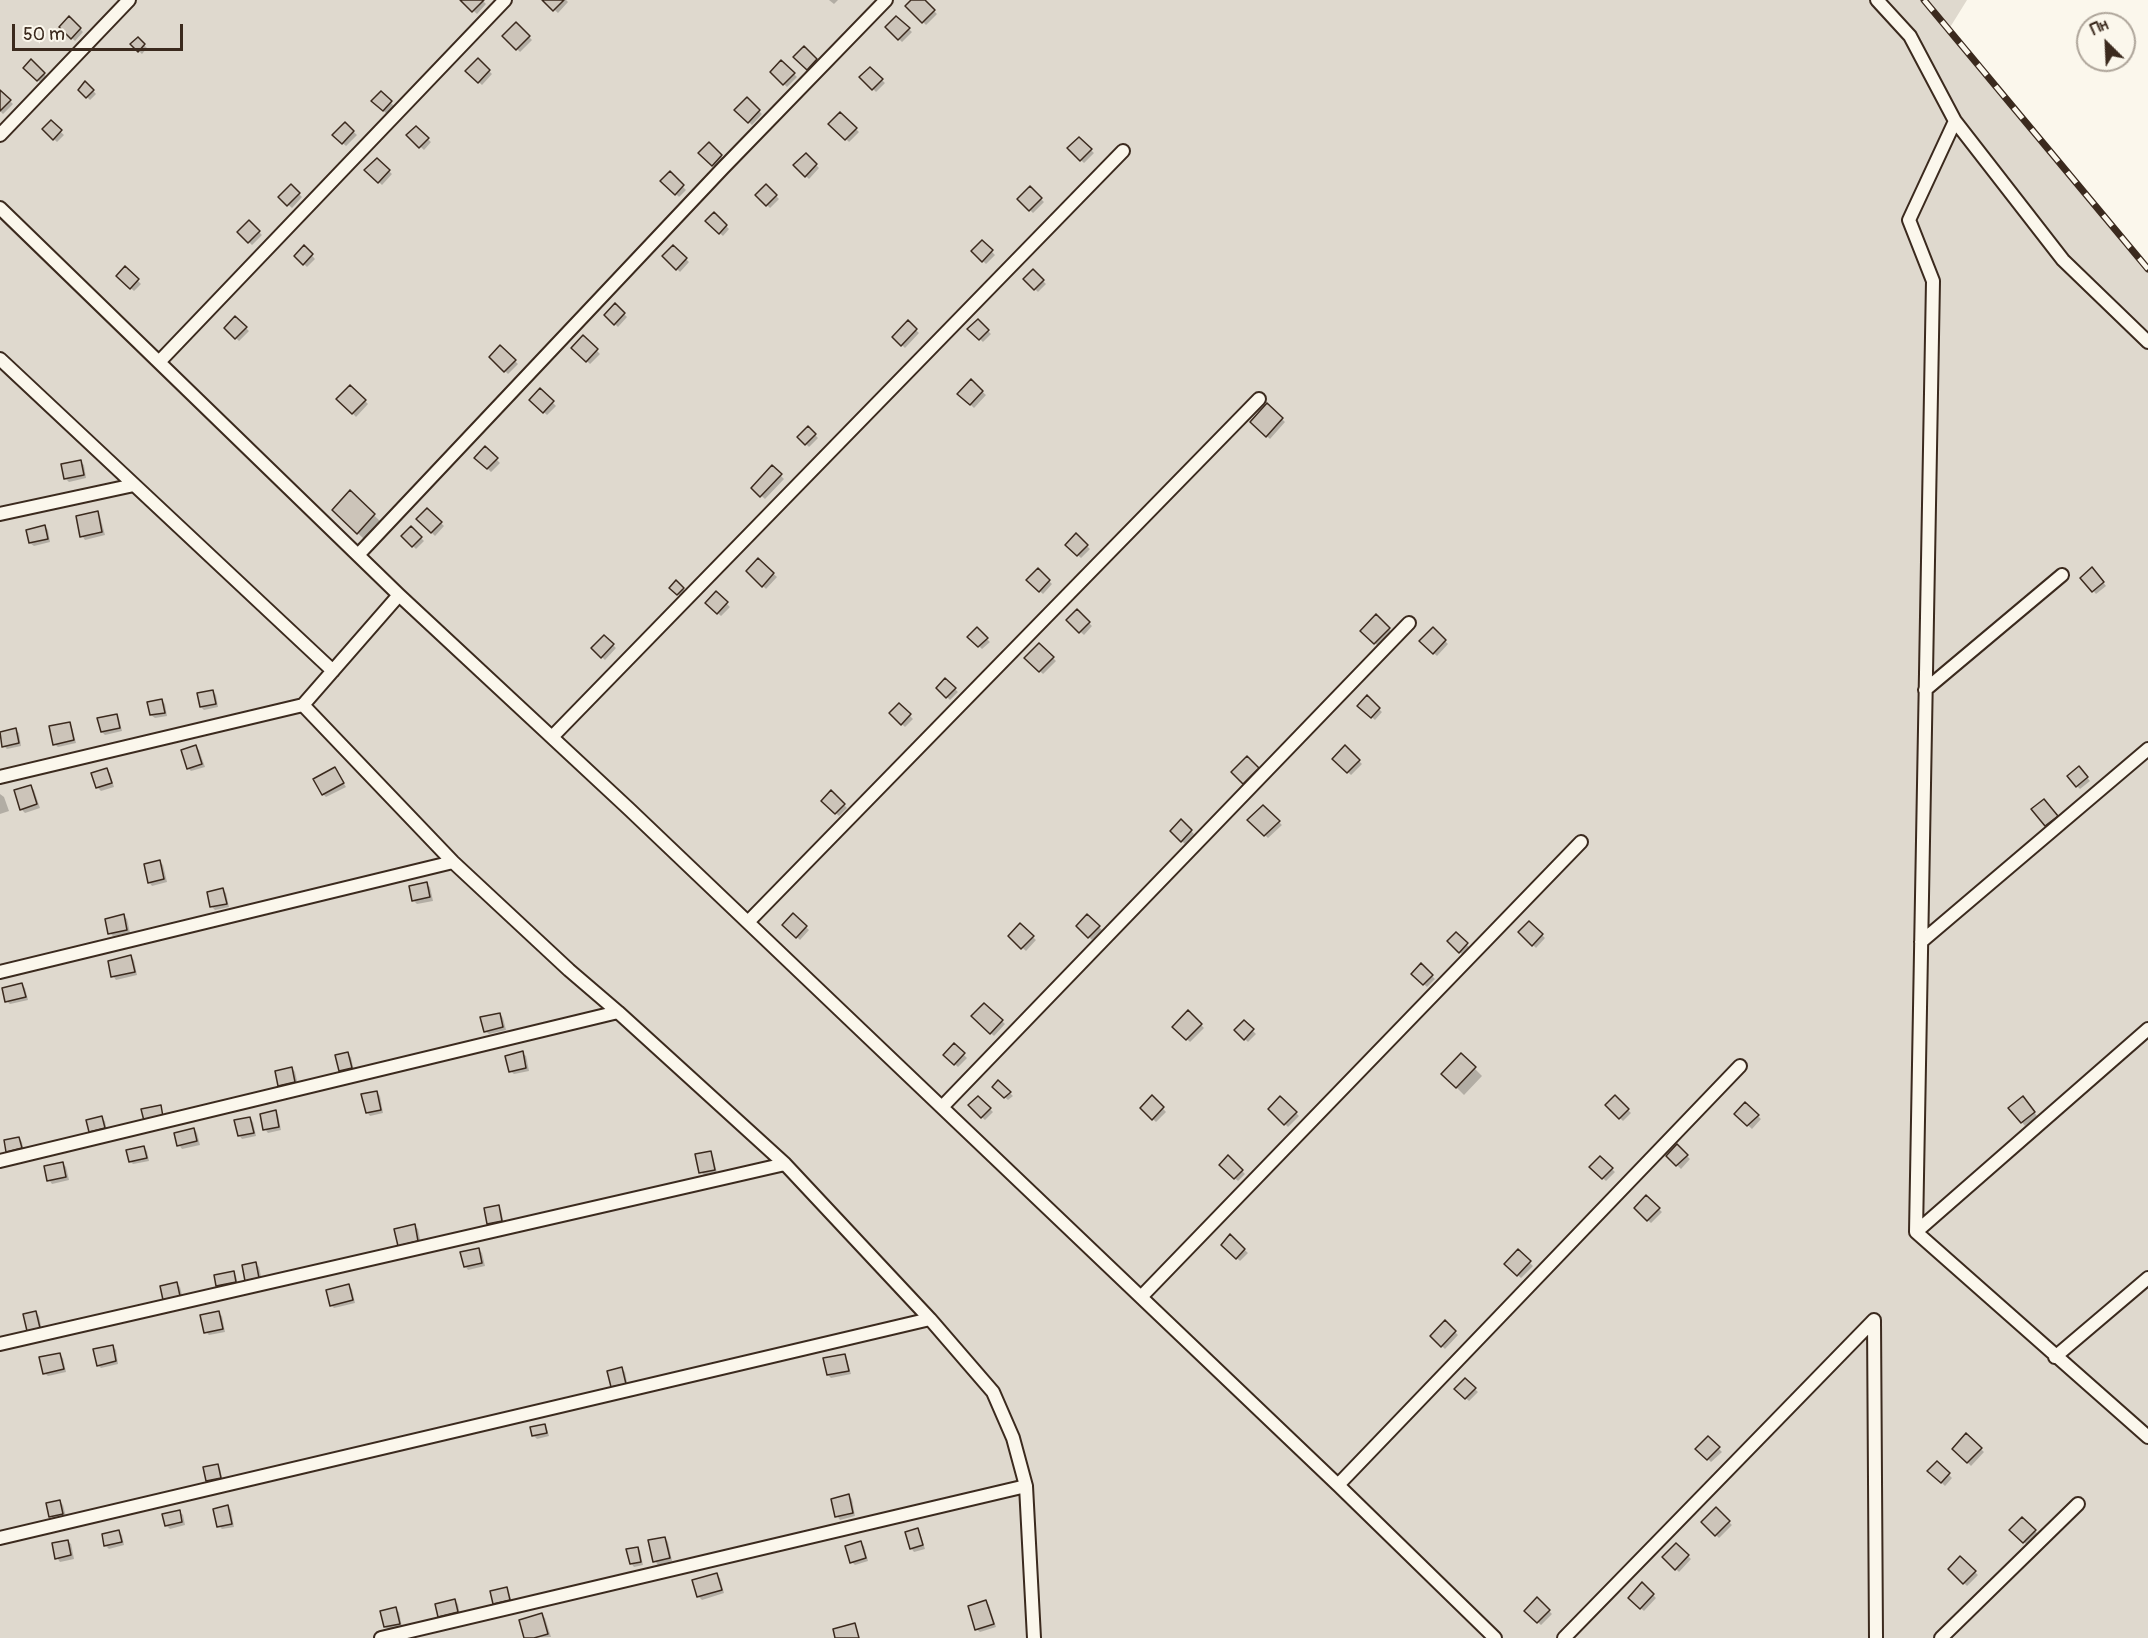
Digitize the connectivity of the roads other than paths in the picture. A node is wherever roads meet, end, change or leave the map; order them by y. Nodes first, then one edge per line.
1 (129, 0) edge
2 (505, 0) edge
3 (886, 0) edge
4 (1877, 0) edge
5 (1954, 121) junction
6 (0, 135) edge
7 (1123, 151) dead end
8 (0, 208) edge
9 (2148, 342) edge
10 (0, 359) edge
11 (159, 362) junction
12 (1259, 399) dead end
13 (134, 485) junction
14 (0, 514) edge
15 (358, 555) junction
16 (2062, 574) dead end
17 (399, 595) junction
18 (1409, 623) dead end
19 (333, 671) junction
20 (1925, 690) junction
21 (303, 705) junction
22 (552, 737) junction
23 (2148, 749) edge
24 (0, 777) edge
25 (1581, 842) dead end
26 (453, 862) junction
27 (748, 922) junction
28 (1921, 942) junction
29 (0, 972) edge
30 (618, 1012) junction
31 (2148, 1029) edge
32 (1740, 1066) dead end
33 (942, 1107) junction
34 (0, 1161) edge
35 (785, 1164) junction
36 (1916, 1232) junction
37 (2148, 1278) edge
38 (1141, 1297) junction
39 (930, 1319) junction
40 (0, 1344) edge
41 (2055, 1357) junction
42 (2148, 1437) edge
43 (1338, 1485) junction
44 (1026, 1486) junction
45 (2078, 1504) dead end
46 (0, 1539) edge
47 (381, 1638) edge
48 (1034, 1638) edge
49 (1495, 1638) edge
50 (1564, 1638) edge
51 (1876, 1638) edge
52 (1941, 1638) edge

1 - 6 lane
2 - 11 lane
3 - 15 lane
4 - 5 lane
5 - 9 lane
5 - 20 lane
7 - 22 lane
8 - 11 lane
10 - 13 lane
11 - 15 lane
12 - 27 lane
13 - 14 lane
13 - 19 lane
15 - 17 lane
16 - 20 lane
17 - 19 lane
17 - 22 lane
18 - 33 lane
19 - 21 lane
20 - 28 lane
21 - 24 lane
21 - 26 lane
22 - 27 lane
23 - 28 lane
25 - 38 lane
26 - 29 lane
26 - 30 lane
27 - 33 lane
28 - 36 lane
30 - 34 lane
30 - 35 lane
31 - 36 lane
32 - 43 lane
33 - 38 lane
35 - 39 lane
35 - 40 lane
36 - 41 lane
37 - 41 lane
38 - 43 lane
39 - 44 lane
39 - 46 lane
41 - 42 lane
43 - 49 lane
44 - 47 lane
44 - 48 lane
45 - 52 lane
50 - 51 lane

